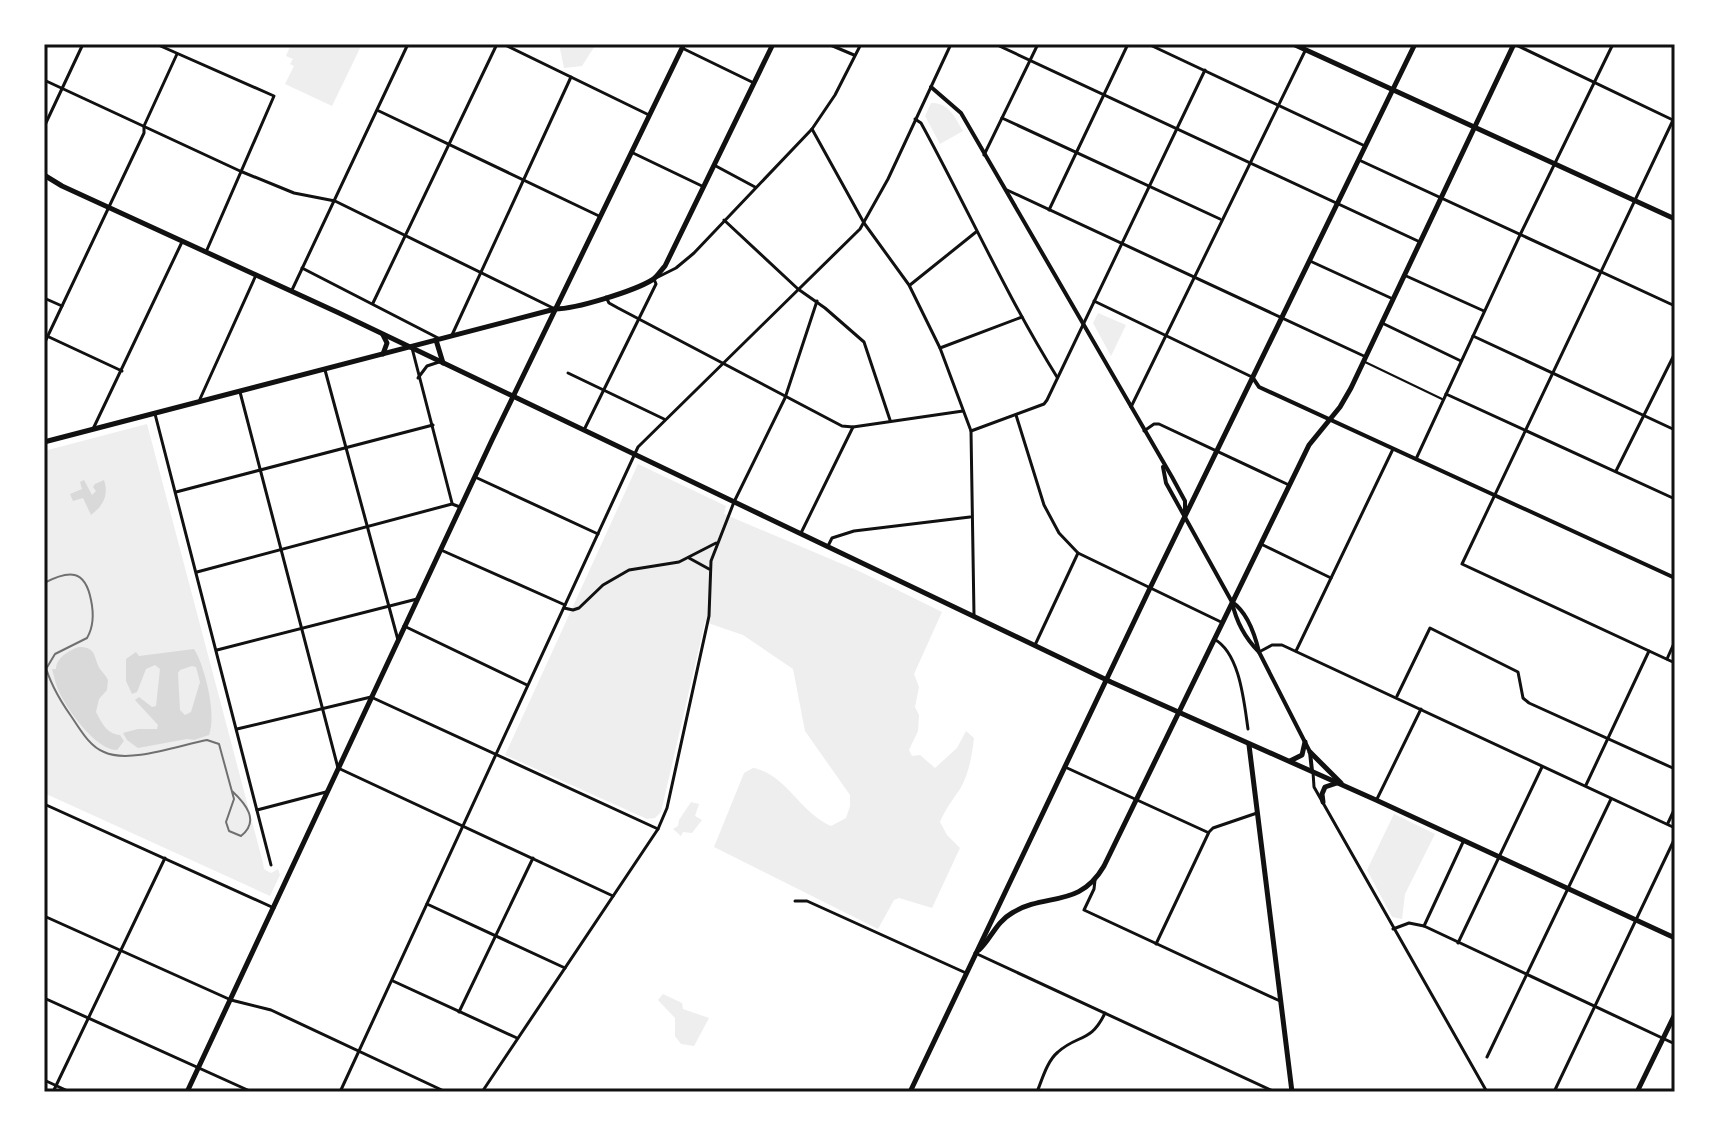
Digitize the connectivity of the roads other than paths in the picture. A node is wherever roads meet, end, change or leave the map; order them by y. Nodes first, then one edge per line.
1 (83, 44) edge
2 (156, 44) edge
3 (408, 44) edge
4 (500, 44) edge
5 (773, 44) edge
6 (828, 44) edge
7 (861, 44) edge
8 (951, 44) edge
9 (995, 44) edge
10 (1038, 44) edge
11 (1128, 44) edge
12 (1148, 44) edge
13 (1293, 44) edge
14 (1415, 44) edge
15 (1514, 44) edge
16 (1613, 44) edge
17 (683, 46) edge
18 (1305, 50) junction
19 (177, 54) junction
20 (855, 56) junction
21 (1031, 60) junction
22 (1205, 70) junction
23 (571, 77) junction
24 (44, 80) edge
25 (1595, 82) junction
26 (754, 83) junction
27 (931, 87) junction
28 (62, 88) junction
29 (1393, 90) junction
30 (1104, 94) junction
31 (1277, 104) junction
32 (378, 111) junction
33 (649, 115) junction
34 (1002, 118) junction
35 (915, 119) junction
36 (1674, 119) edge
37 (144, 126) junction
38 (1474, 126) junction
39 (44, 127) edge
40 (1176, 128) junction
41 (812, 129) junction
42 (450, 145) junction
43 (1365, 146) junction
44 (631, 152) junction
45 (1076, 153) junction
46 (984, 155) junction
47 (1359, 160) junction
48 (1249, 162) junction
49 (1555, 163) junction
50 (714, 165) junction
51 (240, 171) junction
52 (44, 175) edge
53 (525, 180) junction
54 (1149, 186) junction
55 (704, 187) junction
56 (755, 187) junction
57 (1007, 190) junction
58 (1440, 199) junction
59 (1635, 200) junction
60 (335, 201) junction
61 (1338, 203) junction
62 (109, 208) junction
63 (1049, 210) junction
64 (599, 216) junction
65 (1675, 219) edge
66 (724, 220) junction
67 (1221, 220) junction
68 (864, 223) junction
69 (976, 232) junction
70 (406, 235) junction
71 (1520, 235) junction
72 (182, 242) junction
73 (1420, 242) junction
74 (1121, 244) junction
75 (206, 252) junction
76 (670, 257) junction
77 (683, 261) junction
78 (1310, 261) junction
79 (302, 268) junction
80 (481, 272) junction
81 (1601, 272) junction
82 (256, 275) junction
83 (1404, 275) junction
84 (1193, 277) junction
85 (654, 279) junction
86 (909, 285) junction
87 (798, 289) junction
88 (291, 291) junction
89 (606, 297) junction
90 (44, 298) edge
91 (1393, 299) junction
92 (817, 301) junction
93 (1094, 301) junction
94 (373, 303) junction
95 (62, 306) junction
96 (1675, 306) edge
97 (555, 309) junction
98 (1484, 311) junction
99 (1022, 317) junction
100 (639, 319) junction
101 (1283, 319) junction
102 (1382, 323) junction
103 (1083, 324) junction
104 (383, 334) junction
105 (1166, 334) junction
106 (452, 336) junction
107 (1473, 336) junction
108 (47, 337) junction
109 (438, 340) junction
110 (44, 344) edge
111 (412, 348) junction
112 (940, 348) junction
113 (1675, 353) edge
114 (383, 354) junction
115 (1365, 359) junction
116 (1462, 361) junction
117 (722, 362) junction
118 (441, 363) junction
119 (325, 370) junction
120 (122, 371) junction
121 (568, 373) dead end
122 (1552, 374) junction
123 (1057, 377) junction
124 (418, 378) junction
125 (1253, 378) junction
126 (604, 389) junction
127 (240, 392) junction
128 (1446, 394) junction
129 (512, 398) junction
130 (785, 398) junction
131 (1443, 399) junction
132 (200, 402) junction
133 (1131, 407) junction
134 (963, 411) junction
135 (155, 414) junction
136 (1016, 415) junction
137 (1644, 416) junction
138 (664, 419) junction
139 (1329, 420) junction
140 (891, 421) junction
141 (433, 425) junction
142 (853, 427) junction
143 (93, 429) junction
144 (584, 430) junction
145 (1675, 430) edge
146 (971, 431) junction
147 (1144, 431) junction
148 (1526, 431) junction
149 (44, 442) edge
150 (346, 447) junction
151 (1393, 449) junction
152 (1217, 452) junction
153 (1416, 459) junction
154 (260, 469) junction
155 (1616, 472) junction
156 (475, 477) junction
157 (1289, 486) junction
158 (176, 492) junction
159 (1495, 496) junction
160 (1675, 499) edge
161 (734, 502) junction
162 (452, 504) junction
163 (460, 507) junction
164 (971, 517) junction
165 (1186, 518) junction
166 (368, 527) junction
167 (801, 533) junction
168 (598, 534) junction
169 (717, 542) junction
170 (1260, 544) junction
171 (828, 546) junction
172 (281, 550) junction
173 (441, 550) junction
174 (1078, 553) junction
175 (689, 558) junction
176 (709, 569) junction
177 (196, 572) junction
178 (1331, 578) junction
179 (1675, 578) edge
180 (1151, 586) junction
181 (417, 599) junction
182 (1232, 602) junction
183 (389, 605) junction
184 (564, 607) junction
185 (974, 615) junction
186 (1222, 622) junction
187 (404, 626) junction
188 (302, 629) junction
189 (1214, 639) junction
190 (398, 641) junction
191 (1675, 641) edge
192 (1035, 645) junction
193 (217, 650) junction
194 (1296, 651) junction
195 (1649, 651) junction
196 (1259, 652) junction
197 (1667, 659) junction
198 (1675, 663) edge
199 (1106, 680) junction
200 (528, 686) junction
201 (371, 697) junction
202 (1396, 697) junction
203 (322, 708) junction
204 (1421, 709) junction
205 (1178, 713) junction
206 (237, 729) junction
207 (1248, 729) dead end
208 (1608, 739) junction
209 (1305, 742) junction
210 (1249, 745) junction
211 (1310, 752) junction
212 (496, 756) junction
213 (1289, 761) junction
214 (1065, 767) junction
215 (1542, 767) junction
216 (338, 768) junction
217 (1675, 769) edge
218 (1313, 772) junction
219 (1341, 784) junction
220 (1585, 787) junction
221 (326, 792) junction
222 (1136, 799) junction
223 (1611, 799) junction
224 (1376, 800) junction
225 (1323, 802) junction
226 (44, 804) edge
227 (1675, 808) edge
228 (257, 810) junction
229 (1257, 813) junction
230 (1667, 824) junction
231 (463, 827) junction
232 (1675, 828) edge
233 (658, 829) junction
234 (1209, 832) junction
235 (1675, 838) edge
236 (1464, 840) junction
237 (165, 858) junction
238 (533, 858) junction
239 (1499, 858) junction
240 (271, 865) dead end
241 (1095, 880) junction
242 (1568, 889) junction
243 (613, 896) junction
244 (795, 901) dead end
245 (427, 904) junction
246 (274, 908) junction
247 (44, 916) edge
248 (1636, 920) junction
249 (1424, 926) junction
250 (1393, 929) junction
251 (496, 935) junction
252 (1675, 938) edge
253 (1458, 943) junction
254 (1156, 944) junction
255 (121, 951) junction
256 (975, 953) junction
257 (565, 968) junction
258 (966, 973) junction
259 (1527, 975) junction
260 (392, 981) junction
261 (44, 998) edge
262 (231, 1000) junction
263 (1281, 1001) junction
264 (1595, 1006) junction
265 (459, 1012) junction
266 (1105, 1013) junction
267 (1675, 1014) edge
268 (89, 1018) junction
269 (517, 1038) junction
270 (1663, 1038) junction
271 (1675, 1044) edge
272 (359, 1052) junction
273 (1487, 1057) dead end
274 (199, 1068) junction
275 (44, 1080) edge
276 (1258, 1085) junction
277 (56, 1086) junction
278 (1255, 1090) edge
279 (53, 1092) edge
280 (70, 1092) edge
281 (187, 1092) edge
282 (252, 1092) edge
283 (340, 1092) edge
284 (446, 1092) edge
285 (482, 1092) edge
286 (910, 1092) edge
287 (1037, 1092) edge
288 (1275, 1092) edge
289 (1292, 1092) edge
290 (1487, 1092) edge
291 (1554, 1092) edge
292 (1637, 1092) edge

1 - 28 street
2 - 19 street
3 - 32 street
4 - 23 street
4 - 42 street
5 - 26 main road
6 - 20 street
7 - 20 street
8 - 27 street
9 - 21 street
10 - 21 street
11 - 30 street
12 - 22 street
13 - 18 main road
14 - 29 main road
15 - 25 street
15 - 38 main road
16 - 25 street
17 - 26 street
17 - 33 main road
18 - 29 main road
18 - 31 street
19 - 37 street
19 - 51 street
20 - 41 street
21 - 30 street
21 - 34 street
22 - 31 street
22 - 40 street
23 - 33 street
23 - 53 street
24 - 28 street
25 - 36 street
25 - 49 street
26 - 50 main road
27 - 35 street
27 - 46 street
28 - 37 street
28 - 39 street
29 - 38 main road
29 - 43 main road
30 - 40 street
30 - 45 street
31 - 43 street
31 - 48 street
32 - 42 street
32 - 60 street
33 - 44 main road
34 - 45 street
34 - 46 street
35 - 68 street
35 - 69 street
36 - 59 street
37 - 51 street
37 - 62 street
38 - 49 main road
38 - 58 main road
40 - 48 street
40 - 54 street
41 - 56 street
41 - 68 street
42 - 53 street
42 - 70 street
43 - 47 main road
44 - 55 street
44 - 64 main road
45 - 54 street
45 - 63 street
46 - 57 street
47 - 58 street
47 - 61 main road
48 - 61 street
48 - 67 street
49 - 59 main road
49 - 71 street
50 - 55 main road
50 - 56 street
51 - 60 street
51 - 75 street
52 - 62 main road
53 - 64 street
53 - 80 street
54 - 67 street
54 - 74 street
55 - 76 main road
56 - 66 street
57 - 63 street
57 - 103 street
58 - 71 street
58 - 73 main road
59 - 65 main road
59 - 81 street
60 - 70 street
60 - 79 street
61 - 73 street
61 - 78 main road
62 - 72 main road
62 - 95 street
63 - 74 street
64 - 97 main road
66 - 77 street
66 - 87 street
67 - 84 street
68 - 86 street
68 - 87 street
69 - 86 street
69 - 99 street
70 - 80 street
70 - 94 street
71 - 81 street
71 - 98 street
72 - 75 main road
72 - 120 street
73 - 83 main road
74 - 84 street
74 - 93 street
75 - 82 main road
76 - 77 street
76 - 85 main road
77 - 85 street
78 - 91 street
78 - 101 main road
79 - 88 street
79 - 94 street
80 - 97 street
80 - 106 street
81 - 96 street
81 - 122 street
82 - 88 main road
82 - 132 street
83 - 91 main road
83 - 98 street
84 - 101 street
84 - 105 street
85 - 89 main road
85 - 100 street
86 - 112 street
87 - 92 street
87 - 117 street
88 - 104 main road
89 - 97 main road
89 - 100 street
90 - 95 street
91 - 102 main road
92 - 130 street
92 - 140 street
93 - 103 street
93 - 105 street
94 - 109 street
95 - 108 street
97 - 106 main road
97 - 129 main road
98 - 107 street
99 - 112 street
99 - 123 street
100 - 117 street
100 - 126 street
101 - 115 street
101 - 125 main road
102 - 115 main road
102 - 116 street
103 - 123 street
103 - 133 street
104 - 111 main road
104 - 114 main road
105 - 125 street
105 - 133 street
106 - 109 main road
107 - 116 street
107 - 122 street
108 - 110 street
108 - 120 street
109 - 111 main road
109 - 118 main road
111 - 114 main road
111 - 118 main road
111 - 124 street
112 - 134 street
113 - 137 street
114 - 119 main road
115 - 131 lane
115 - 139 main road
116 - 128 street
117 - 130 street
117 - 138 street
118 - 124 street
118 - 129 main road
119 - 127 main road
119 - 150 street
120 - 143 street
121 - 126 street
122 - 137 street
122 - 148 street
123 - 136 street
124 - 141 street
125 - 139 street
125 - 152 main road
126 - 138 street
126 - 144 street
127 - 132 main road
127 - 154 street
128 - 131 street
128 - 148 street
129 - 144 main road
129 - 156 main road
130 - 142 street
130 - 161 street
131 - 153 street
132 - 135 main road
133 - 147 street
134 - 140 street
134 - 146 street
135 - 143 main road
135 - 158 street
136 - 146 street
136 - 174 street
137 - 145 street
137 - 155 street
138 - 168 street
139 - 151 street
139 - 157 main road
140 - 142 street
141 - 150 street
141 - 162 street
142 - 167 street
143 - 149 main road
144 - 161 main road
146 - 164 street
147 - 152 street
147 - 165 street
148 - 155 street
148 - 159 street
150 - 154 street
150 - 166 street
151 - 153 street
151 - 178 street
152 - 157 street
152 - 165 main road
153 - 159 street
154 - 158 street
154 - 172 street
155 - 160 street
156 - 163 main road
156 - 168 street
157 - 170 main road
158 - 177 street
159 - 179 street
159 - 195 street
161 - 167 main road
161 - 169 street
162 - 163 street
162 - 166 street
163 - 173 main road
164 - 171 street
164 - 185 street
165 - 180 main road
165 - 182 street
166 - 172 street
166 - 183 street
167 - 171 main road
168 - 184 street
169 - 175 street
169 - 176 street
170 - 178 street
170 - 182 main road
171 - 185 main road
172 - 177 street
172 - 188 street
173 - 181 main road
173 - 184 street
174 - 180 street
174 - 192 street
175 - 176 street
175 - 184 street
176 - 233 street
177 - 193 street
178 - 194 street
180 - 186 street
180 - 199 main road
181 - 183 street
181 - 187 main road
182 - 186 main road
182 - 196 street
183 - 188 street
183 - 190 street
184 - 200 street
185 - 192 main road
186 - 189 main road
187 - 190 main road
187 - 200 street
188 - 193 street
188 - 203 street
189 - 205 main road
189 - 207 street
190 - 201 main road
191 - 197 street
192 - 199 main road
193 - 206 street
194 - 196 street
194 - 202 street
195 - 197 street
195 - 208 street
196 - 209 street
197 - 198 street
199 - 205 main road
199 - 214 main road
200 - 212 street
201 - 203 street
201 - 212 street
201 - 216 main road
202 - 204 street
202 - 208 street
203 - 206 street
203 - 216 street
204 - 215 street
204 - 224 street
205 - 210 main road
205 - 222 main road
206 - 228 street
208 - 217 street
208 - 220 street
209 - 211 street
209 - 213 main road
210 - 213 main road
210 - 229 main road
211 - 218 street
211 - 219 main road
212 - 231 street
212 - 233 street
213 - 218 main road
214 - 222 street
214 - 256 main road
215 - 220 street
215 - 239 street
216 - 221 main road
216 - 231 street
218 - 219 main road
218 - 225 street
219 - 224 main road
219 - 225 main road
220 - 223 street
221 - 228 street
221 - 246 main road
222 - 234 street
222 - 241 main road
223 - 230 street
223 - 242 street
224 - 236 main road
225 - 250 street
226 - 237 street
227 - 230 street
228 - 240 street
229 - 234 street
229 - 263 main road
230 - 232 street
231 - 238 street
231 - 245 street
233 - 243 street
234 - 254 street
235 - 248 street
236 - 239 main road
236 - 249 street
237 - 246 street
237 - 255 street
238 - 243 street
238 - 251 street
239 - 242 main road
239 - 253 street
241 - 254 street
241 - 256 main road
242 - 248 main road
242 - 259 street
243 - 257 street
244 - 258 street
245 - 251 street
245 - 260 street
246 - 262 main road
247 - 255 street
248 - 252 main road
248 - 264 street
249 - 250 street
249 - 253 street
250 - 290 street
251 - 257 street
251 - 265 street
253 - 259 street
254 - 263 street
255 - 262 street
255 - 268 street
256 - 258 main road
256 - 266 street
257 - 269 street
258 - 286 main road
259 - 264 street
259 - 273 street
260 - 265 street
260 - 272 street
261 - 268 street
262 - 272 street
262 - 274 main road
263 - 289 main road
264 - 270 street
264 - 291 street
265 - 269 street
266 - 276 street
266 - 287 street
267 - 270 main road
268 - 274 street
268 - 277 street
269 - 285 street
270 - 271 street
270 - 292 main road
272 - 283 street
272 - 284 street
274 - 281 main road
274 - 282 street
275 - 277 street
276 - 278 street
276 - 288 street
277 - 279 street
277 - 280 street

